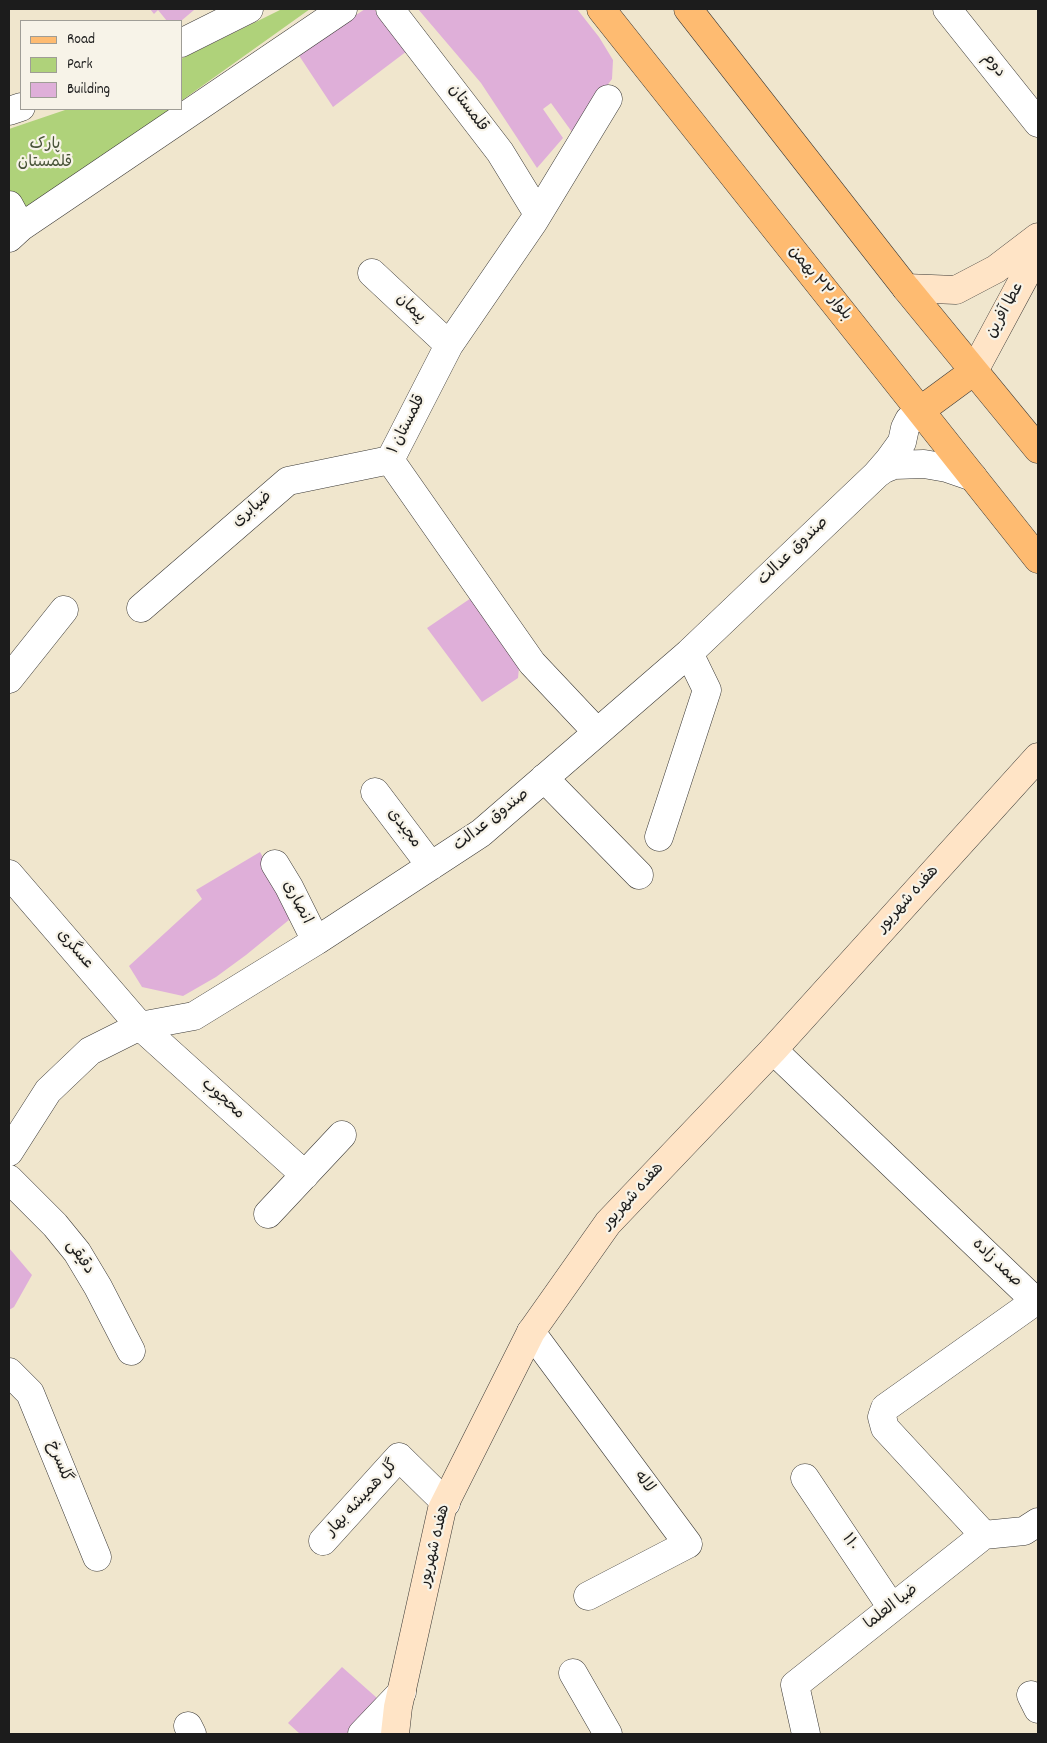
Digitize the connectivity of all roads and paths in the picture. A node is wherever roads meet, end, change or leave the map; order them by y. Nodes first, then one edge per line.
1 (249, 9) edge
2 (343, 9) edge
3 (390, 9) edge
4 (601, 9) edge
5 (688, 9) edge
6 (947, 9) edge
7 (182, 42) edge
8 (608, 99) dead end
9 (1038, 122) edge
10 (538, 214) junction
11 (13, 223) edge
12 (1038, 237) edge
13 (1038, 252) edge
14 (372, 273) dead end
15 (906, 288) junction
16 (449, 346) junction
17 (974, 370) junction
18 (921, 410) junction
19 (1038, 449) edge
20 (390, 460) junction
21 (876, 475) junction
22 (972, 477) junction
23 (1038, 559) edge
24 (141, 608) dead end
25 (64, 610) dead end
26 (689, 653) junction
27 (9, 680) edge
28 (597, 732) junction
29 (1038, 757) edge
30 (544, 778) junction
31 (375, 792) dead end
32 (660, 837) dead end
33 (275, 864) dead end
34 (430, 866) junction
35 (9, 874) edge
36 (639, 875) dead end
37 (316, 942) junction
38 (140, 1026) junction
39 (773, 1050) junction
40 (342, 1135) dead end
41 (9, 1152) edge
42 (305, 1175) junction
43 (9, 1179) edge
44 (268, 1214) dead end
45 (531, 1332) junction
46 (131, 1350) dead end
47 (9, 1372) edge
48 (805, 1478) dead end
49 (446, 1503) junction
50 (1038, 1522) edge
51 (984, 1535) junction
52 (323, 1541) dead end
53 (97, 1557) dead end
54 (588, 1596) dead end
55 (892, 1608) junction
56 (573, 1673) dead end
57 (402, 1692) junction
58 (362, 1734) edge
59 (394, 1734) edge
60 (608, 1734) edge
61 (806, 1734) edge

1 - 7 street
2 - 11 street
3 - 10 street, قلمستان
4 - 18 main road, بلوار ۲۲ بهمن
5 - 15 main road
6 - 9 street, دوم
8 - 10 street, قلمستان ۱
10 - 16 street, قلمستان ۱
12 - 15 main road
13 - 17 main road, عطا آفرین
14 - 16 street, پیمان
15 - 17 main road
16 - 20 street, قلمستان ۱
17 - 18 main road
17 - 19 main road
18 - 21 street, صندوق عدالت
18 - 22 main road, بلوار ۲۲ بهمن
20 - 24 street, ضیابری
20 - 28 street, قلمستان ۱
21 - 22 street
21 - 26 street, صندوق عدالت
22 - 23 main road, بلوار ۲۲ بهمن
25 - 27 street
26 - 28 street, صندوق عدالت
26 - 32 street
28 - 30 street, صندوق عدالت
29 - 39 main road, هفده شهریور
30 - 34 street, صندوق عدالت
30 - 36 street
31 - 34 street, مجیدی
33 - 37 street, انصاری
34 - 37 street, صندوق عدالت
35 - 38 street, عسگری
37 - 38 street, صندوق عدالت
38 - 41 street, صندوق عدالت
38 - 42 street, محجوب
39 - 45 main road, هفده شهریور
39 - 51 street, صمد زاده
40 - 42 street
42 - 44 street
43 - 46 street, دقیقی
45 - 49 main road, هفده شهریور
45 - 54 street, لاله
47 - 53 street, گلسرخ
48 - 55 street, ۱۱۰
49 - 52 street, گل همیشه بهار
49 - 57 main road, هفده شهریور
50 - 51 street
51 - 55 street, ضیا العلما
55 - 61 street, ضیا العلما
56 - 60 street
57 - 58 street
57 - 59 main road, هفده شهریور

